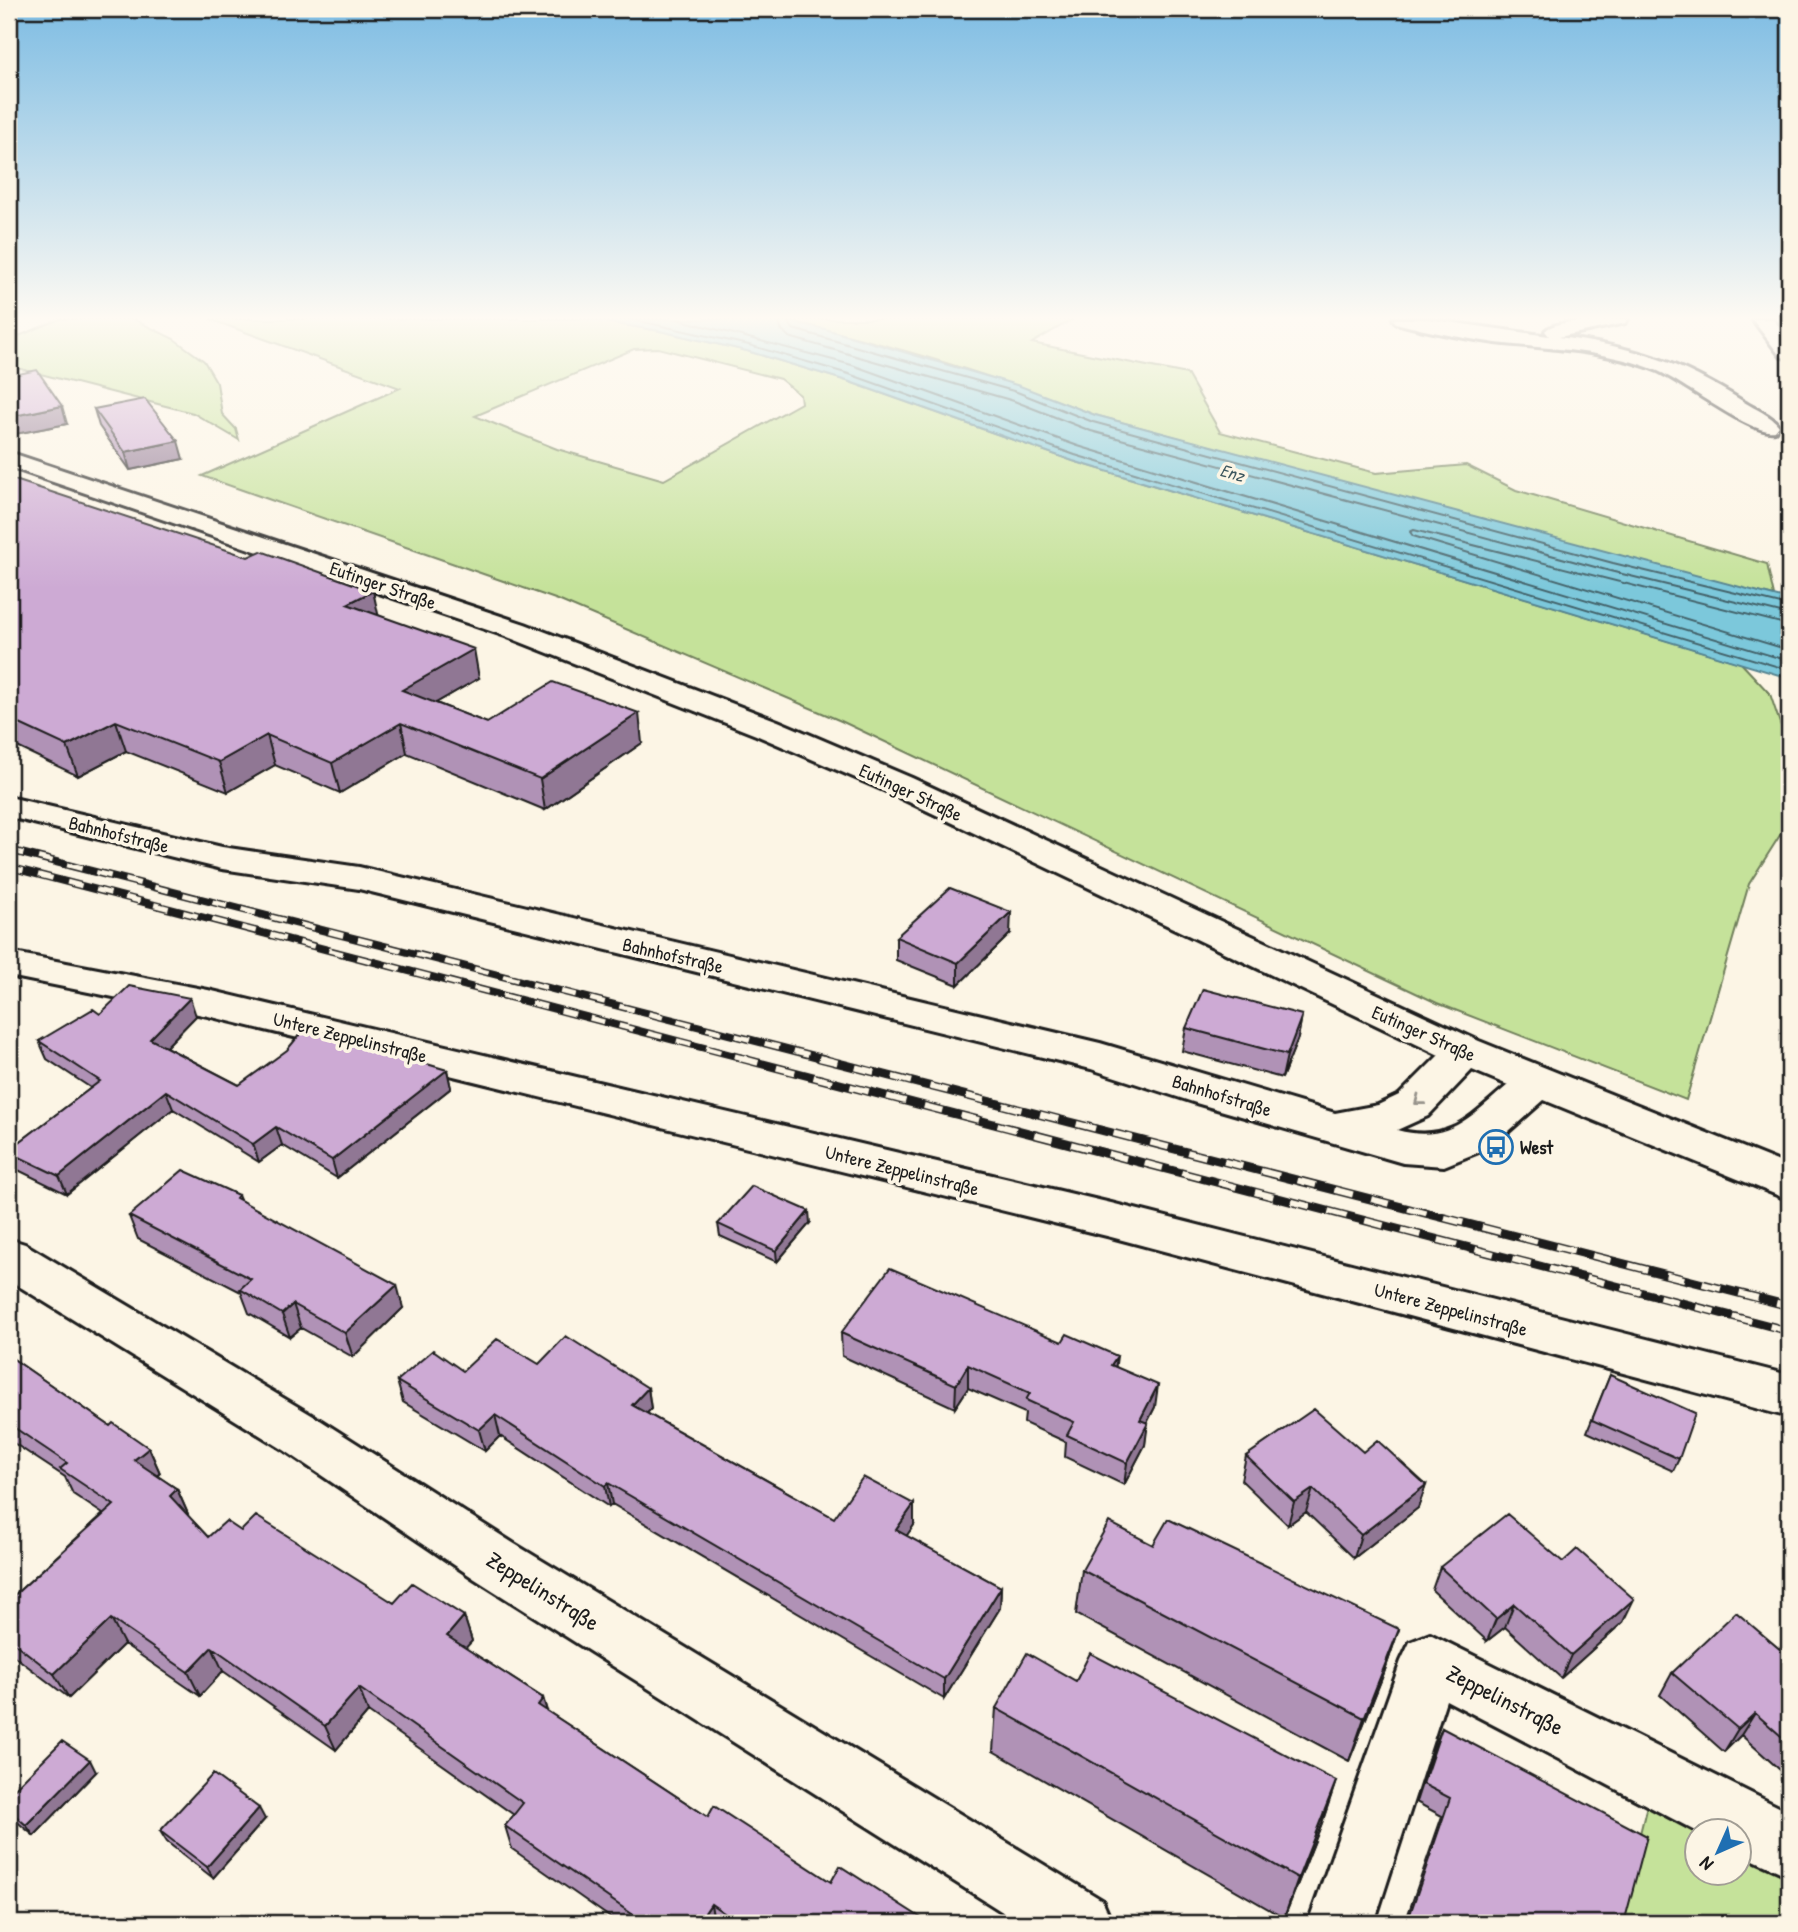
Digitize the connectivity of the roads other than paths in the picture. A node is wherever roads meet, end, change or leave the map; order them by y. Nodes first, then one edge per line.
1 (1737, 409) edge
2 (1768, 426) dead end
3 (9, 459) edge
4 (9, 807) edge
5 (9, 964) edge
6 (1465, 1051) junction
7 (1536, 1083) junction
8 (1331, 1127) junction
9 (1789, 1184) edge
10 (9, 1256) edge
11 (1789, 1396) edge
12 (1789, 1845) edge
13 (1079, 1923) edge
14 (1340, 1923) edge

1 - 2 main road
3 - 6 main road, Eutinger Straße
4 - 8 main road, Bahnhofstraße
5 - 11 main road, Untere Zeppelinstraße
6 - 7 main road, Eutinger Straße
6 -> 8 main road, Bahnhofstraße
7 - 8 main road, Bahnhofstraße
7 - 9 main road, Eutinger Straße
10 - 13 main road, Zeppelinstraße
12 - 14 main road, Zeppelinstraße

